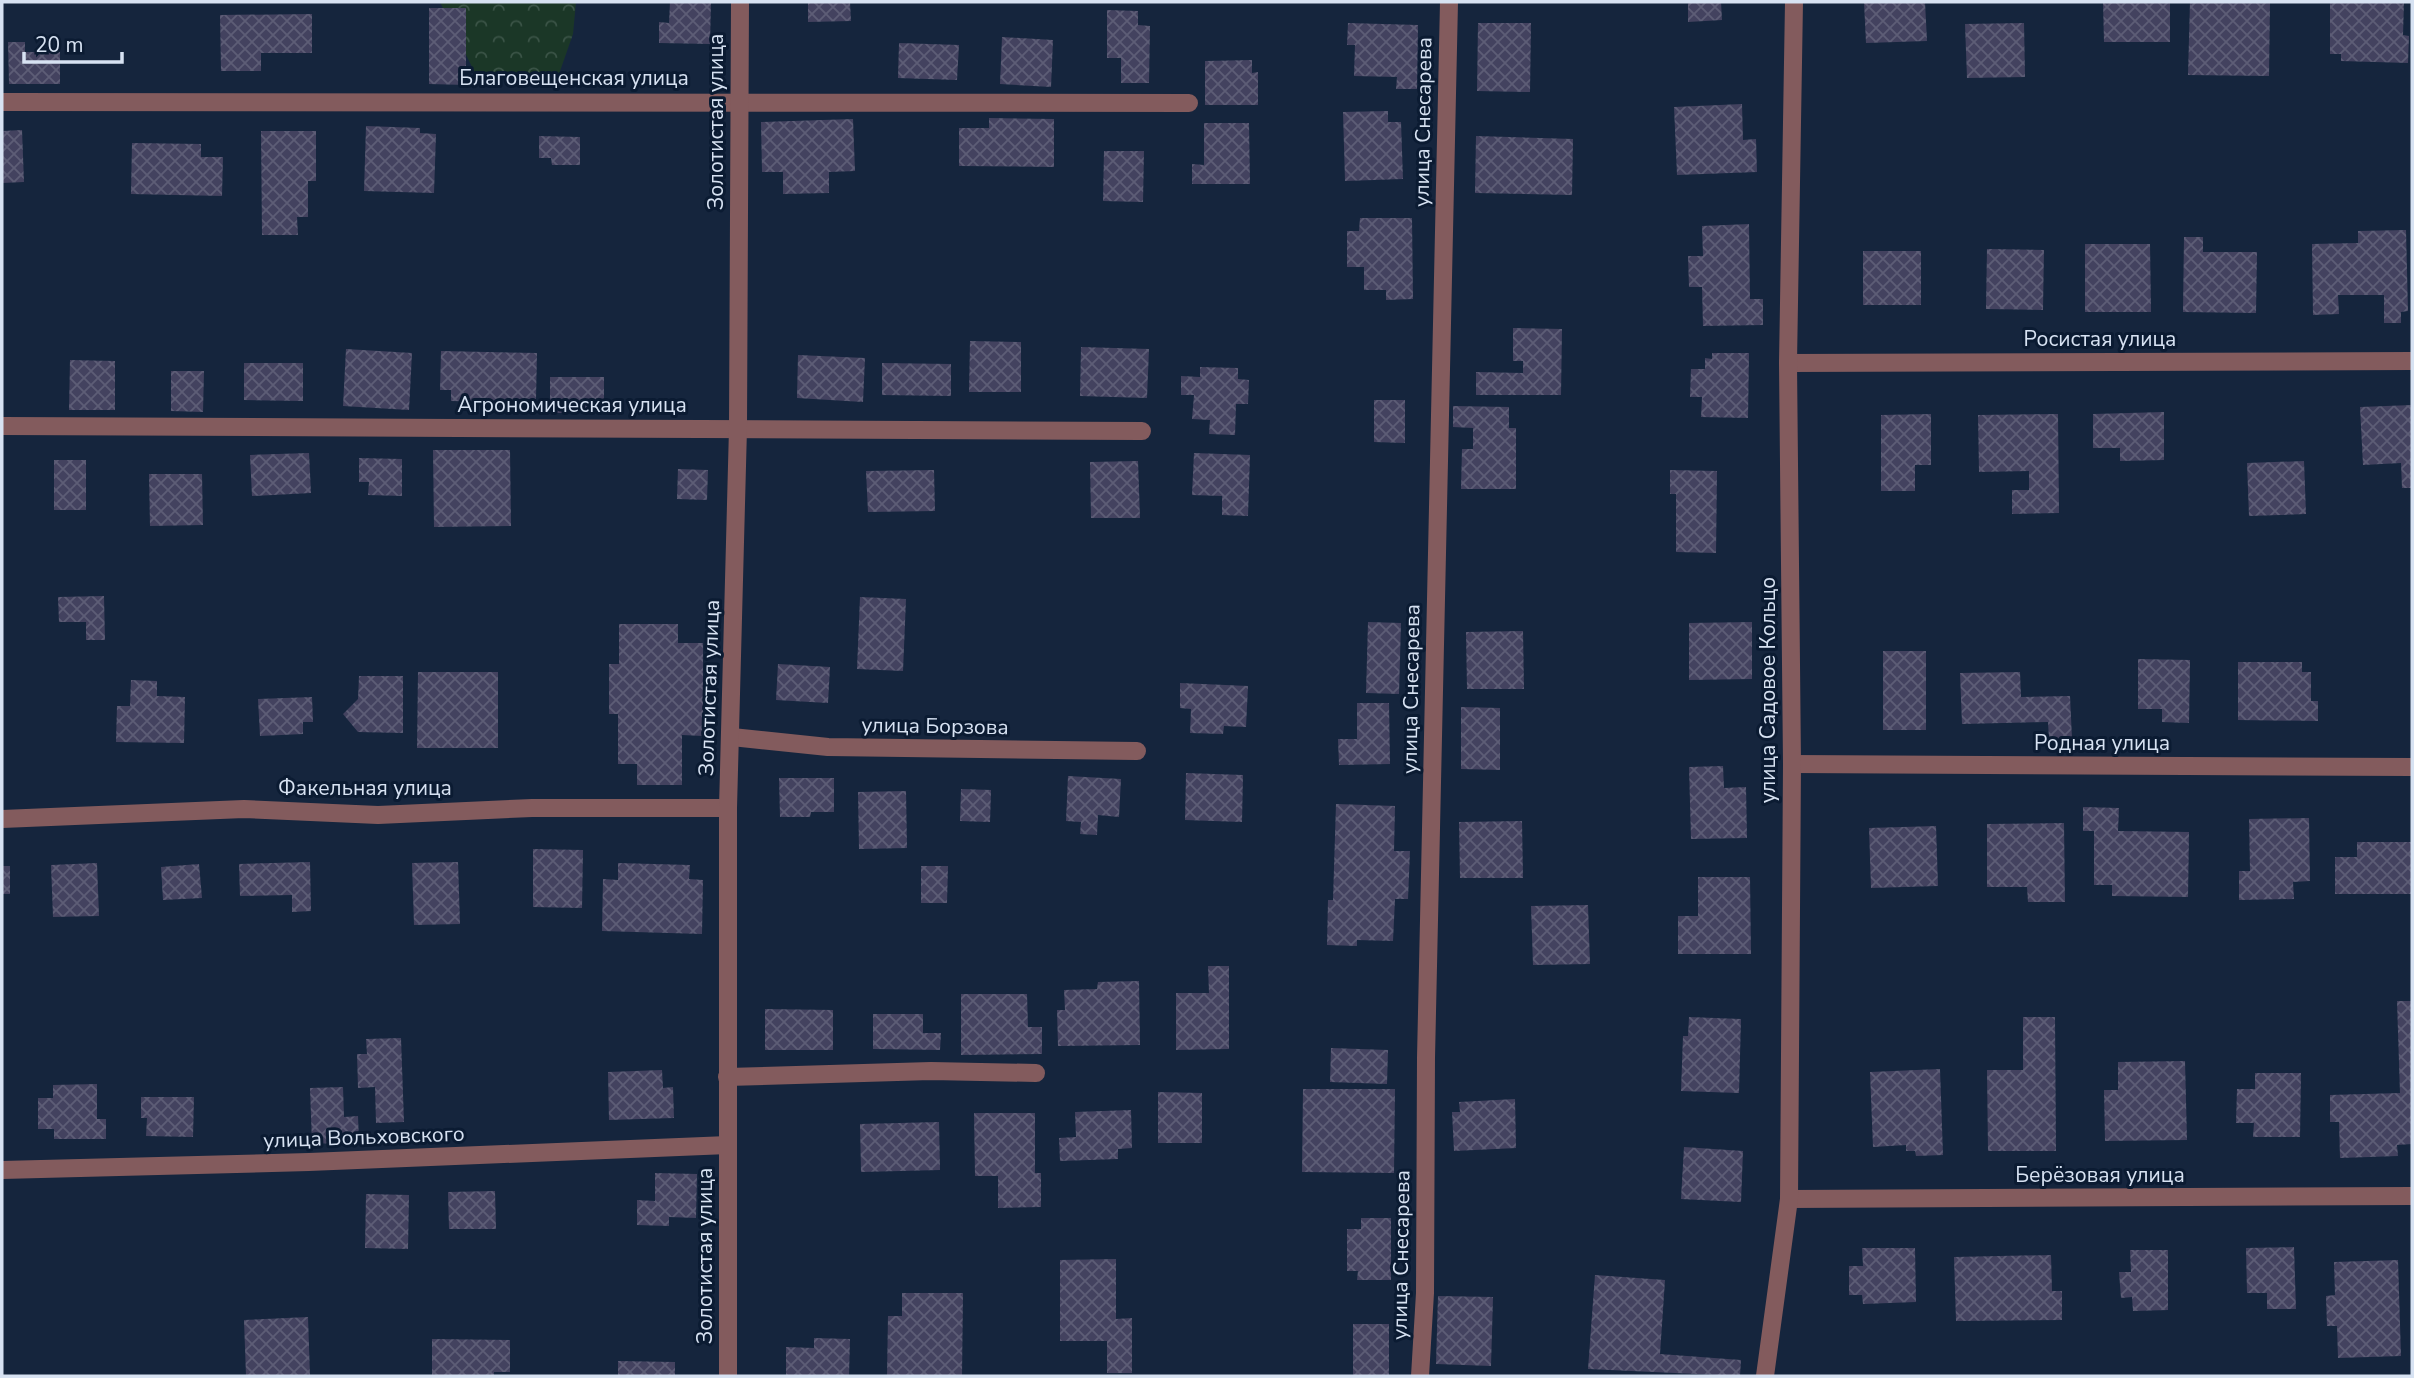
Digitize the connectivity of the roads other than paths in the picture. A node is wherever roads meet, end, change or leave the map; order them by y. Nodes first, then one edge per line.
1 (740, 2) edge
2 (1449, 2) edge
3 (1794, 2) edge
4 (739, 101) junction
5 (2, 102) edge
6 (1189, 103) dead end
7 (2412, 360) edge
8 (1788, 363) junction
9 (2, 426) edge
10 (738, 428) junction
11 (1142, 431) dead end
12 (732, 737) junction
13 (1137, 751) dead end
14 (1792, 764) junction
15 (2412, 767) edge
16 (728, 808) junction
17 (2, 819) edge
18 (1036, 1073) dead end
19 (727, 1077) junction
20 (728, 1145) junction
21 (2, 1170) edge
22 (2412, 1196) edge
23 (1788, 1199) junction
24 (729, 1376) edge
25 (1420, 1376) edge
26 (1765, 1376) edge

1 - 4 street, Золотистая улица
2 - 25 street, улица Снесарева
3 - 8 street, улица Садовое Кольцо
4 - 5 street, Благовещенская улица
4 - 6 street, Благовещенская улица
4 - 10 street, Золотистая улица
7 - 8 street, Росистая улица
8 - 14 street, улица Садовое Кольцо
9 - 10 street, Агрономическая улица
10 - 11 street, Агрономическая улица
10 - 12 street, Золотистая улица
12 - 13 street, улица Борзова
12 - 16 street, Золотистая улица
14 - 15 street, Родная улица
14 - 23 street, улица Садовое Кольцо
16 - 17 street, Факельная улица
16 - 19 street, Золотистая улица
18 - 19 street
19 - 20 street, Золотистая улица
20 - 21 street, улица Вольховского
20 - 24 street, Золотистая улица
22 - 23 street, Берёзовая улица
23 - 26 street, улица Садовое Кольцо

